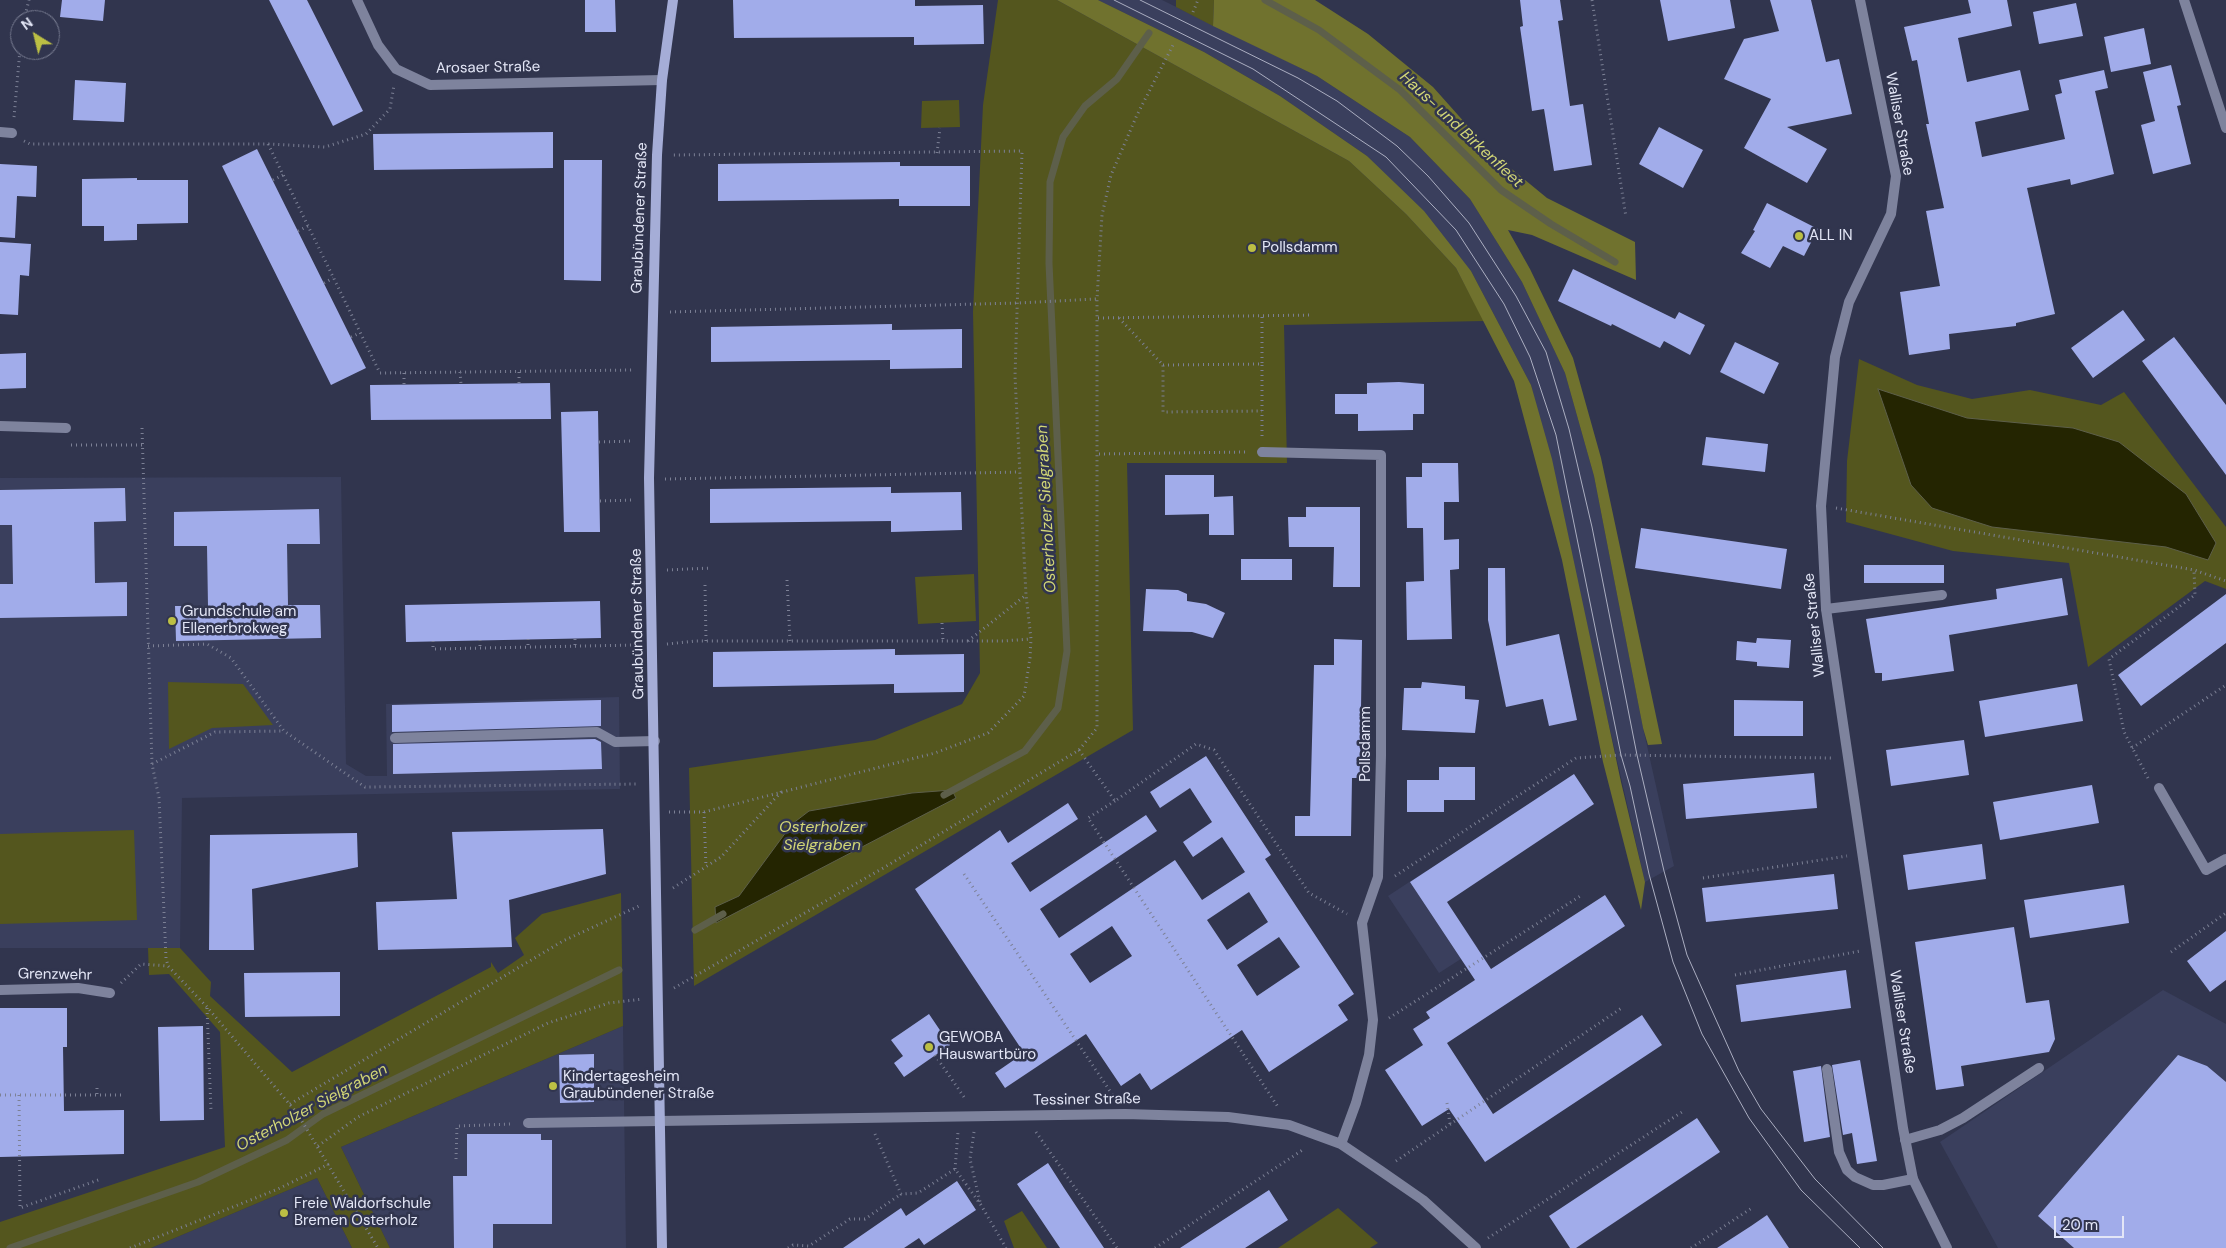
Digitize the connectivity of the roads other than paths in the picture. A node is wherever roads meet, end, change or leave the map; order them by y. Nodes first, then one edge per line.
1 (357, 0) edge
2 (673, 0) edge
3 (1860, 0) edge
4 (2184, 0) edge
5 (662, 80) junction
6 (2226, 128) edge
7 (0, 132) edge
8 (12, 133) road end
9 (0, 426) edge
10 (66, 428) dead end
11 (1262, 452) road end
12 (1942, 595) dead end
13 (1826, 609) junction
14 (395, 738) dead end
15 (655, 741) junction
16 (2159, 788) road end
17 (2226, 859) edge
18 (0, 990) edge
19 (110, 993) road end
20 (2039, 1068) dead end
21 (1827, 1069) dead end
22 (659, 1122) junction
23 (528, 1123) road end
24 (1905, 1140) junction
25 (1341, 1144) junction
26 (1913, 1179) junction
27 (1475, 1247) edge
28 (662, 1248) edge
29 (1947, 1248) edge

1 - 5 street, Arosaer Straße
2 - 5 street, Graubündener Straße
3 - 13 street, Walliser Straße
4 - 6 street
5 - 15 street, Graubündener Straße
7 - 8 street
9 - 10 street
11 - 25 street, Pollsdamm
12 - 13 street
13 - 24 street, Walliser Straße
14 - 15 street
15 - 22 street, Graubündener Straße
16 - 17 street
18 - 19 street, Grenzwehr
20 - 24 street
21 - 26 street
22 - 23 street, Tessiner Straße
22 - 25 street, Tessiner Straße
22 - 28 street, Graubündener Straße
24 - 26 street, Walliser Straße
25 - 27 street, Tessiner Straße
26 - 29 street, Walliser Straße

